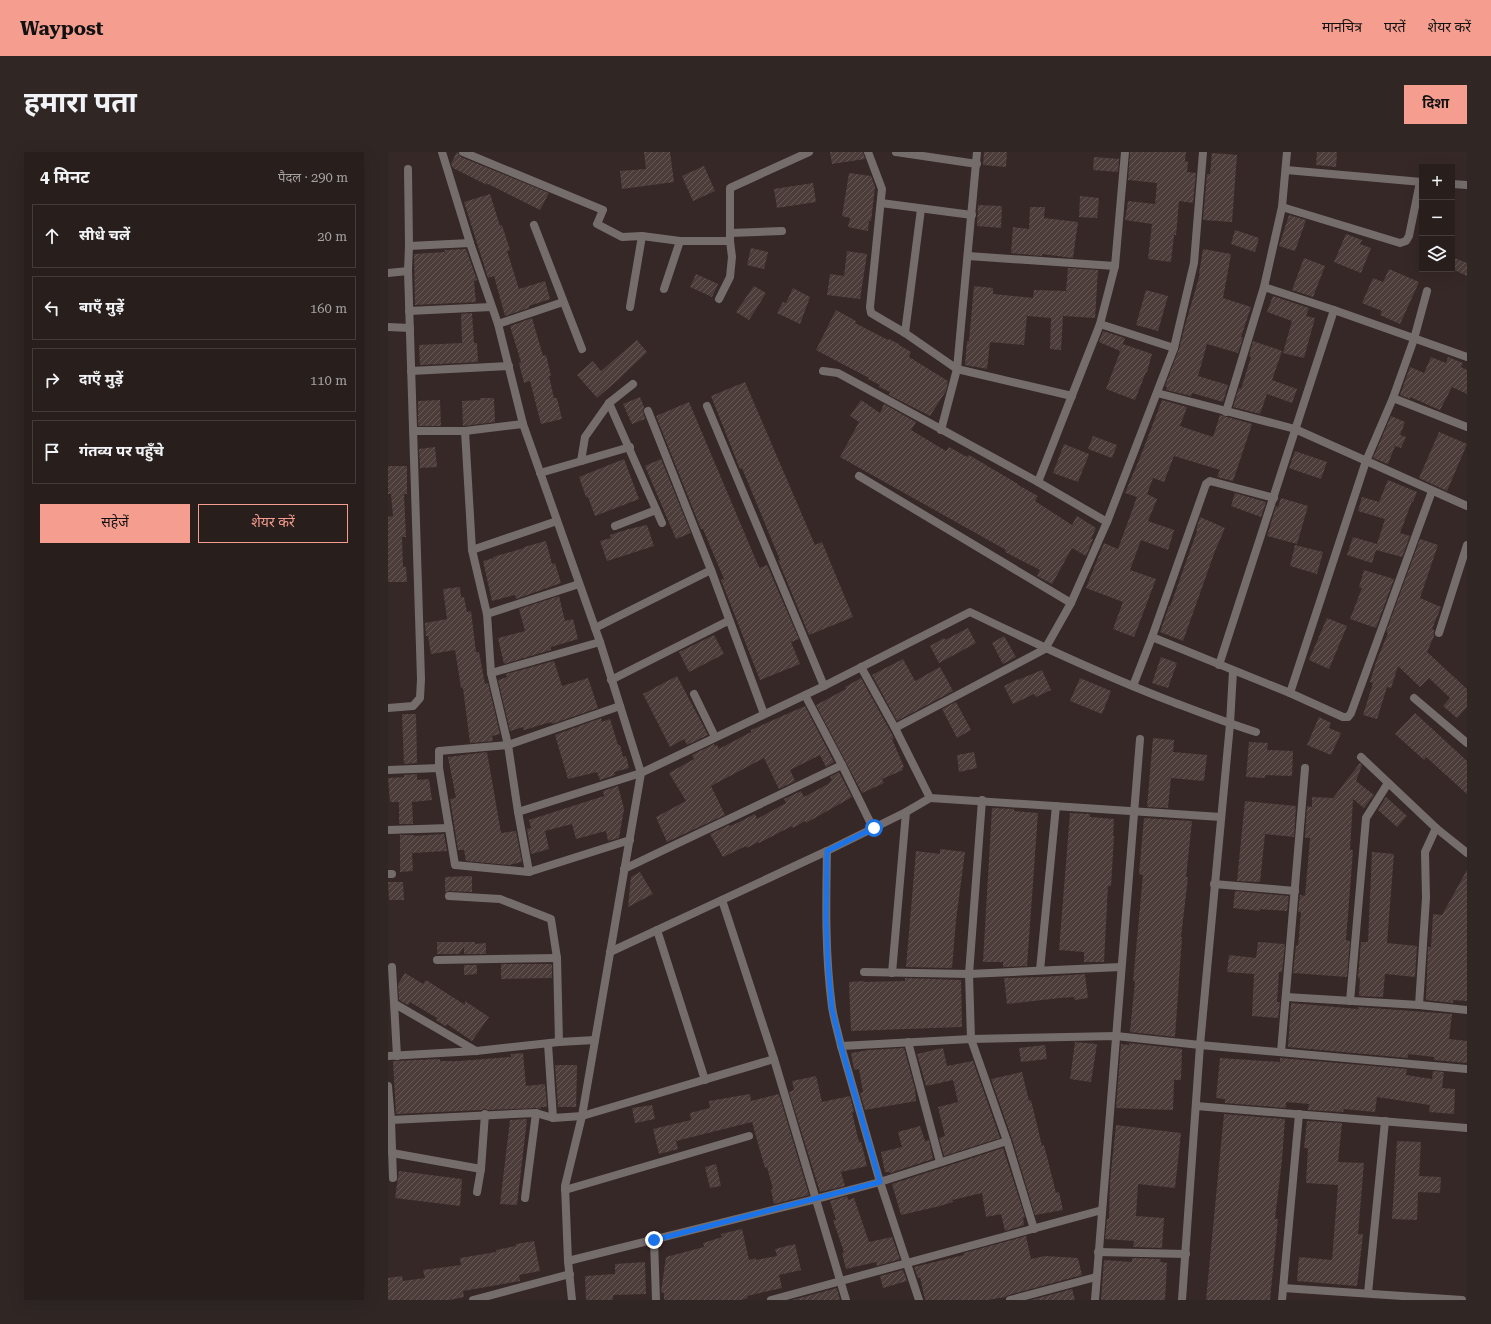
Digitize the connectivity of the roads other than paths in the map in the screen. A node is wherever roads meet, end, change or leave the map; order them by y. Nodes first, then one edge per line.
1 (442, 152) edge
2 (463, 152) edge
3 (809, 152) edge
4 (868, 152) edge
5 (896, 152) edge
6 (977, 152) edge
7 (1125, 152) edge
8 (1203, 152) edge
9 (1287, 152) edge
10 (977, 164) junction
11 (408, 169) dead end
12 (1286, 170) junction
13 (1419, 182) edge
14 (1455, 184) edge
15 (1467, 186) edge
16 (1419, 191) edge
17 (881, 203) junction
18 (1282, 207) junction
19 (921, 209) junction
20 (972, 215) junction
21 (534, 226) dead end
22 (782, 231) dead end
23 (642, 236) junction
24 (730, 237) junction
25 (680, 241) junction
26 (470, 243) junction
27 (409, 246) junction
28 (968, 256) junction
29 (1115, 266) junction
30 (408, 271) junction
31 (388, 272) edge
32 (1264, 287) junction
33 (664, 289) dead end
34 (1427, 291) dead end
35 (719, 299) dead end
36 (563, 302) junction
37 (491, 306) junction
38 (630, 307) dead end
39 (1334, 310) junction
40 (409, 311) junction
41 (498, 324) junction
42 (1100, 324) junction
43 (388, 327) edge
44 (410, 328) junction
45 (905, 333) junction
46 (1414, 339) junction
47 (1174, 348) junction
48 (582, 349) dead end
49 (1467, 357) edge
50 (509, 366) junction
51 (957, 369) junction
52 (411, 371) junction
53 (823, 371) dead end
54 (633, 384) dead end
55 (1157, 393) junction
56 (1072, 396) junction
57 (1393, 398) junction
58 (609, 403) junction
59 (707, 406) dead end
60 (648, 411) dead end
61 (1226, 412) junction
62 (523, 424) junction
63 (1467, 427) edge
64 (941, 430) junction
65 (1295, 430) junction
66 (413, 431) junction
67 (465, 431) junction
68 (630, 447) junction
69 (581, 461) junction
70 (1366, 461) junction
71 (540, 473) junction
72 (859, 476) dead end
73 (1038, 482) junction
74 (1432, 491) junction
75 (1274, 498) junction
76 (1467, 506) edge
77 (656, 510) junction
78 (557, 521) junction
79 (662, 522) dead end
80 (1107, 522) junction
81 (615, 526) dead end
82 (1467, 545) edge
83 (472, 550) junction
84 (711, 570) junction
85 (579, 584) junction
86 (1071, 604) junction
87 (487, 614) junction
88 (728, 620) junction
89 (595, 628) junction
90 (1439, 633) dead end
91 (1152, 637) junction
92 (600, 642) junction
93 (1045, 649) junction
94 (1219, 665) junction
95 (861, 667) junction
96 (1233, 671) junction
97 (491, 673) junction
98 (611, 680) junction
99 (824, 686) junction
100 (1132, 686) junction
101 (1290, 693) junction
102 (694, 694) dead end
103 (804, 695) junction
104 (1414, 698) dead end
105 (620, 706) junction
106 (388, 708) edge
107 (764, 714) junction
108 (1230, 724) junction
109 (895, 728) junction
110 (1256, 732) dead end
111 (715, 737) junction
112 (1140, 739) dead end
113 (1467, 742) edge
114 (508, 745) junction
115 (1361, 757) dead end
116 (842, 765) junction
117 (439, 768) junction
118 (1305, 768) dead end
119 (388, 770) edge
120 (641, 773) junction
121 (1388, 783) junction
122 (930, 798) junction
123 (982, 800) junction
124 (1056, 806) junction
125 (1134, 811) junction
126 (518, 812) junction
127 (906, 812) junction
128 (1221, 817) junction
129 (449, 828) junction
130 (874, 828) junction
131 (1436, 828) junction
132 (388, 830) edge
133 (630, 840) junction
134 (827, 851) junction
135 (1467, 853) edge
136 (624, 869) junction
137 (529, 872) junction
138 (1214, 884) junction
139 (1295, 891) junction
140 (449, 896) dead end
141 (722, 900) junction
142 (656, 930) junction
143 (610, 952) junction
144 (558, 958) junction
145 (437, 960) dead end
146 (392, 967) dead end
147 (1121, 967) junction
148 (1040, 970) junction
149 (864, 972) dead end
150 (892, 973) junction
151 (969, 974) junction
152 (1286, 997) junction
153 (1350, 1001) junction
154 (395, 1004) junction
155 (1419, 1005) junction
156 (1467, 1010) edge
157 (1116, 1036) junction
158 (971, 1039) junction
159 (595, 1040) junction
160 (559, 1042) junction
161 (908, 1042) junction
162 (548, 1044) junction
163 (1200, 1045) junction
164 (841, 1046) junction
165 (476, 1051) junction
166 (1281, 1052) junction
167 (388, 1056) edge
168 (397, 1056) junction
169 (774, 1059) junction
170 (1467, 1069) edge
171 (705, 1080) junction
172 (388, 1086) edge
173 (1196, 1106) junction
174 (536, 1113) junction
175 (485, 1114) junction
176 (1299, 1114) junction
177 (582, 1116) junction
178 (552, 1118) junction
179 (391, 1120) junction
180 (1385, 1121) junction
181 (1467, 1128) edge
182 (749, 1136) dead end
183 (1007, 1141) junction
184 (392, 1153) junction
185 (940, 1162) junction
186 (481, 1169) junction
187 (393, 1178) dead end
188 (880, 1182) junction
189 (565, 1190) junction
190 (477, 1192) dead end
191 (525, 1198) dead end
192 (816, 1199) junction
193 (1102, 1210) junction
194 (1034, 1229) junction
195 (654, 1240) junction
196 (1098, 1252) junction
197 (1186, 1254) junction
198 (568, 1261) junction
199 (908, 1263) junction
200 (570, 1274) junction
201 (1096, 1276) junction
202 (841, 1281) junction
203 (1283, 1288) junction
204 (1368, 1294) junction
205 (473, 1300) edge
206 (572, 1300) edge
207 (656, 1300) edge
208 (771, 1300) edge
209 (846, 1300) edge
210 (919, 1300) edge
211 (1010, 1300) edge
212 (1095, 1300) edge
213 (1182, 1300) edge
214 (1282, 1300) edge
215 (1462, 1300) edge

1 - 26 street
2 - 23 street
3 - 24 street
4 - 17 street
5 - 10 street
6 - 10 street
7 - 29 street
8 - 47 street
9 - 12 street
10 - 20 street
11 - 27 street
12 - 13 street
12 - 18 street
14 - 15 street
16 - 18 street
17 - 19 street
17 - 45 street
18 - 32 street
19 - 20 street
19 - 45 street
20 - 28 street
21 - 36 street
22 - 24 street
23 - 25 street
23 - 38 street
24 - 25 street
24 - 35 street
25 - 33 street
26 - 27 street
26 - 37 street
27 - 30 street
28 - 29 street
28 - 51 street
29 - 42 street
30 - 31 street
30 - 40 street
32 - 39 street
32 - 61 street
34 - 46 street
36 - 41 street
36 - 48 street
37 - 40 street
37 - 41 street
39 - 46 street
39 - 65 street
40 - 44 street
41 - 50 street
42 - 47 street
42 - 56 street
43 - 44 street
44 - 52 street
45 - 51 street
46 - 49 street
46 - 57 street
47 - 55 street
50 - 52 street
50 - 62 street
51 - 56 street
51 - 64 street
52 - 66 street
53 - 64 street
54 - 58 street
55 - 61 street
55 - 80 street
56 - 73 street
57 - 63 street
57 - 70 street
58 - 68 street
58 - 69 street
59 - 99 street
60 - 84 street
61 - 65 street
62 - 67 street
62 - 71 street
64 - 73 street
65 - 70 street
65 - 75 street
66 - 67 street
66 - 106 street
67 - 83 street
68 - 69 street
68 - 77 street
69 - 71 street
70 - 74 street
70 - 101 street
71 - 78 street
72 - 86 street
73 - 80 street
74 - 76 street
74 - 101 street
75 - 91 street
75 - 94 street
77 - 79 street
77 - 81 street
78 - 83 street
78 - 85 street
80 - 86 street
82 - 90 street
83 - 87 street
84 - 88 street
84 - 89 street
85 - 87 street
85 - 89 street
86 - 93 street
87 - 97 street
88 - 98 street
88 - 107 street
89 - 92 street
91 - 94 street
91 - 100 street
92 - 97 street
92 - 98 street
93 - 95 street
93 - 100 street
93 - 109 street
94 - 96 street
95 - 99 street
95 - 109 street
96 - 101 street
96 - 108 street
97 - 114 street
98 - 105 street
99 - 103 street
100 - 108 street
102 - 111 street
103 - 107 street
103 - 116 street
104 - 113 street
105 - 114 street
105 - 120 street
107 - 111 street
108 - 110 street
108 - 128 street
109 - 122 street
111 - 120 street
112 - 125 street
114 - 117 street
114 - 126 street
115 - 121 street
116 - 130 street
116 - 136 street
117 - 119 street
117 - 129 street
118 - 139 street
120 - 126 street
120 - 133 street
121 - 131 street
121 - 153 street
122 - 123 street
122 - 127 street
123 - 124 street
123 - 151 street
124 - 125 street
124 - 148 street
125 - 128 street
125 - 147 street
126 - 137 street
127 - 130 street
127 - 150 street
128 - 138 street
129 - 132 street
129 - 137 street
130 - 134 street
131 - 135 street
131 - 155 street
133 - 136 street
133 - 137 street
134 - 141 street
134 - 164 street
136 - 143 street
138 - 139 street
138 - 163 street
139 - 152 street
140 - 144 street
141 - 142 street
141 - 169 street
142 - 143 street
142 - 171 street
143 - 159 street
144 - 145 street
144 - 160 street
146 - 154 street
147 - 148 street
147 - 157 street
148 - 151 street
149 - 150 street
150 - 151 street
151 - 158 street
152 - 153 street
152 - 166 street
153 - 155 street
154 - 165 street
154 - 168 street
155 - 156 street
157 - 158 street
157 - 163 street
157 - 193 street
158 - 161 street
158 - 183 street
159 - 160 street
159 - 177 street
160 - 162 street
161 - 164 street
161 - 185 street
162 - 165 street
162 - 178 street
163 - 166 street
163 - 173 street
164 - 188 street
165 - 168 street
166 - 170 street
167 - 168 street
169 - 171 street
169 - 192 street
171 - 177 street
172 - 179 street
173 - 176 street
173 - 197 street
174 - 175 street
174 - 178 street
174 - 191 street
175 - 179 street
175 - 186 street
176 - 180 street
176 - 203 street
177 - 178 street
177 - 189 street
179 - 184 street
180 - 181 street
180 - 204 street
182 - 189 street
183 - 185 street
183 - 194 street
184 - 186 street
184 - 187 street
185 - 188 street
186 - 190 street
188 - 192 street
188 - 199 street
189 - 198 street
192 - 195 street
192 - 202 street
193 - 194 street
193 - 196 street
194 - 199 street
195 - 198 street
195 - 207 street
196 - 197 street
196 - 201 street
197 - 213 street
198 - 200 street
199 - 202 street
199 - 210 street
200 - 205 street
200 - 206 street
201 - 211 street
201 - 212 street
202 - 208 street
202 - 209 street
203 - 204 street
203 - 214 street
204 - 215 street

